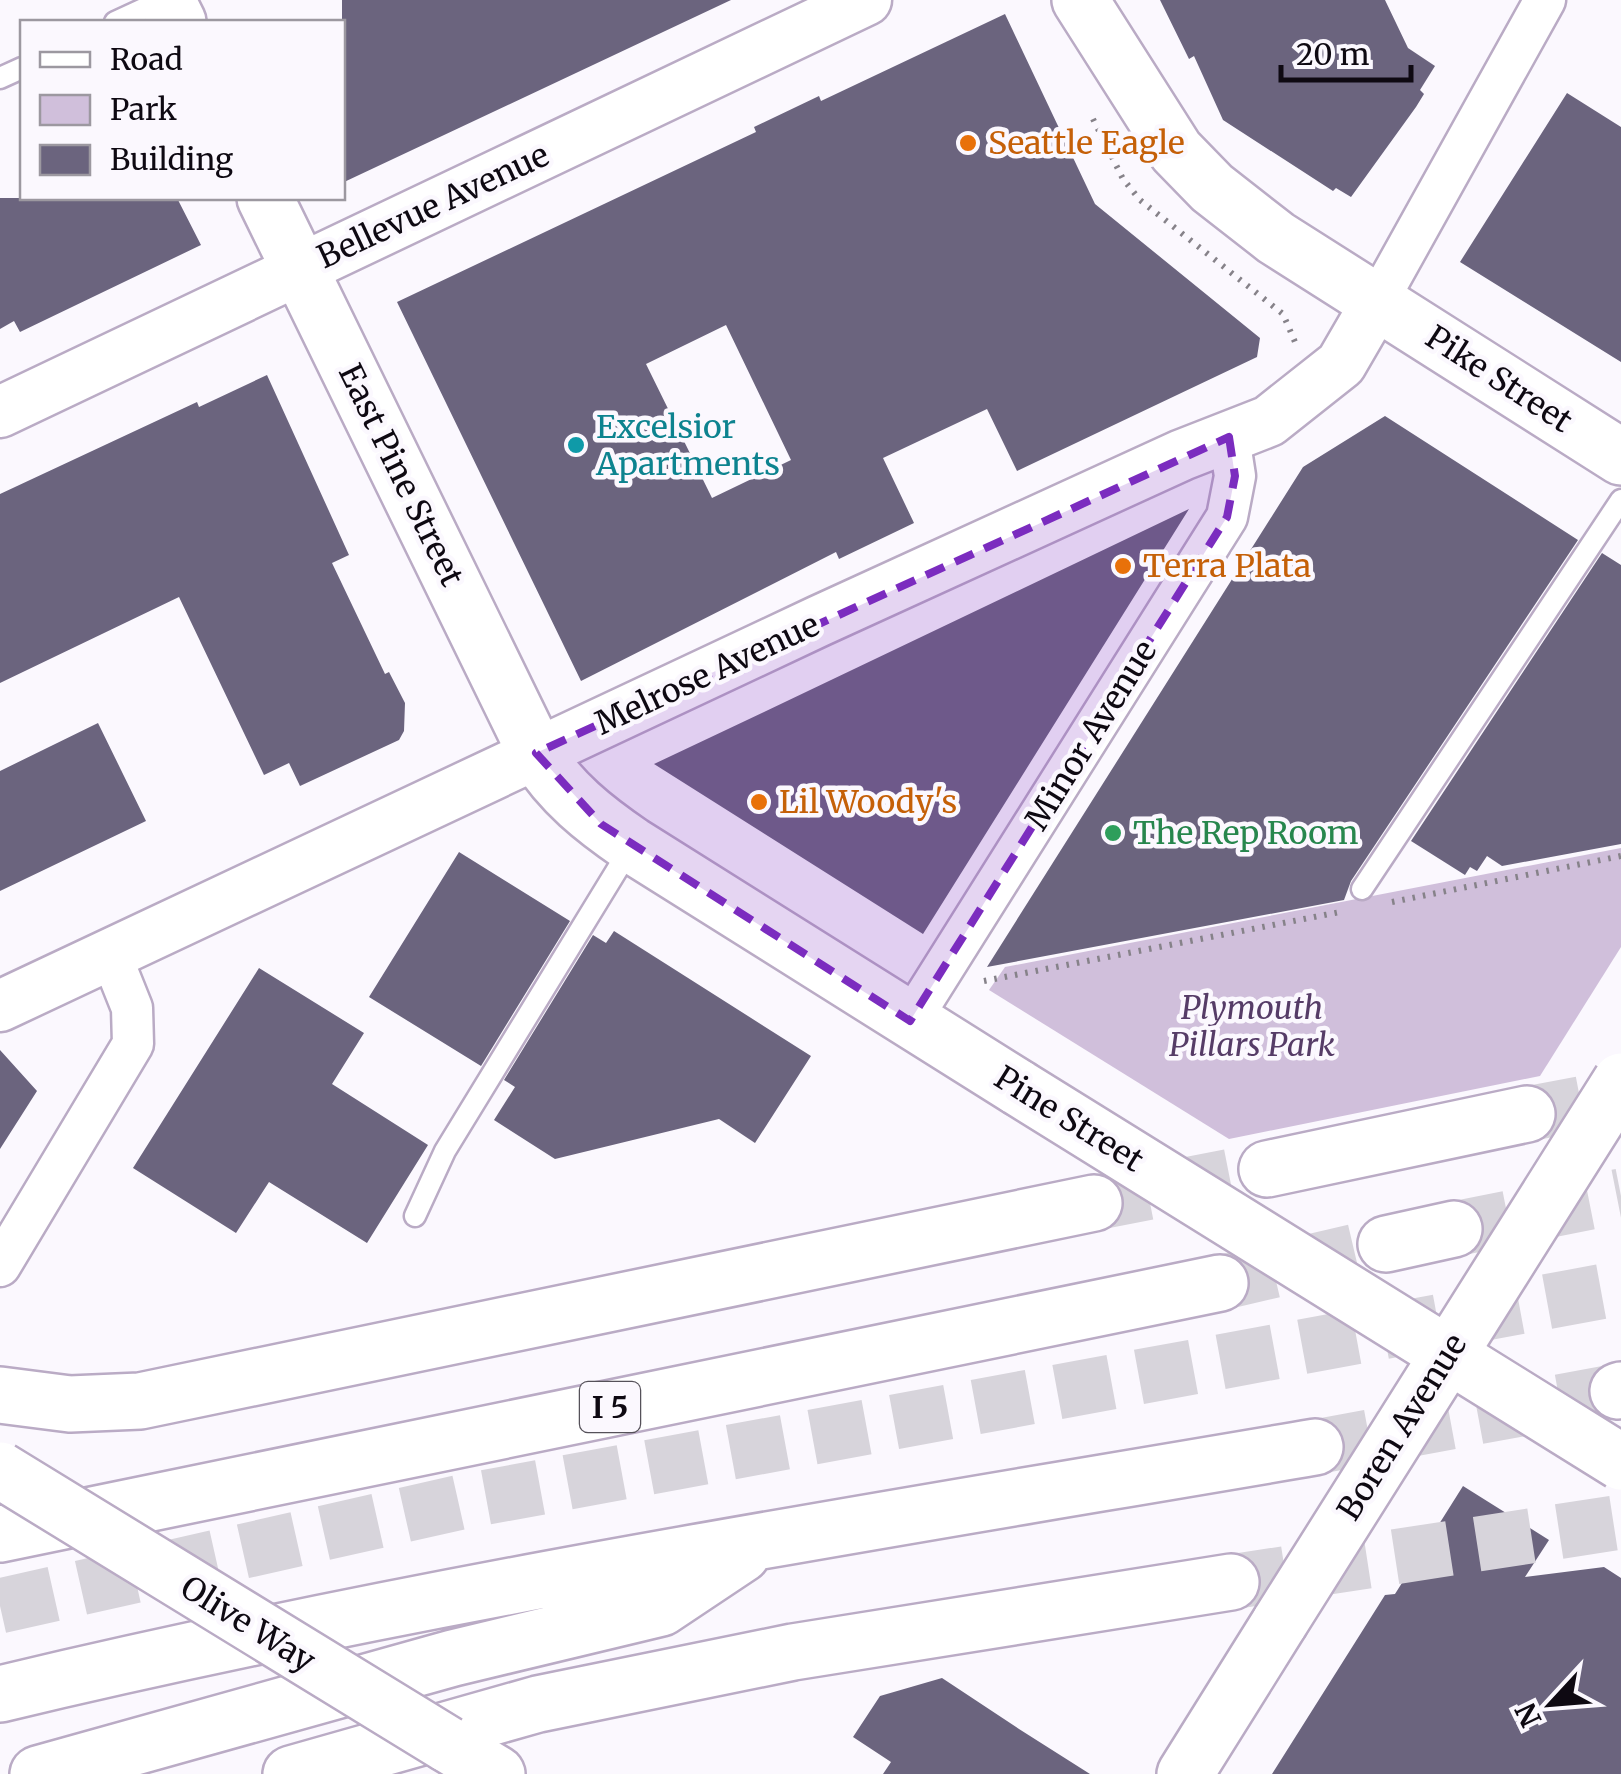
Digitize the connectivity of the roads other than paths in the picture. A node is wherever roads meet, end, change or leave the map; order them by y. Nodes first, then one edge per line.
1 (165, 0) edge
2 (866, 0) edge
3 (1080, 0) edge
4 (1546, 0) edge
5 (120, 20) edge
6 (266, 200) edge
7 (300, 268) junction
8 (1377, 302) junction
9 (0, 412) edge
10 (1229, 437) junction
11 (1621, 457) edge
12 (1621, 500) edge
13 (536, 754) junction
14 (632, 845) junction
15 (1362, 889) dead end
16 (110, 953) junction
17 (0, 1006) edge
18 (910, 1021) junction
19 (1621, 1081) edge
20 (1527, 1114) tunnel mouth
21 (1267, 1168) tunnel mouth
22 (1094, 1203) tunnel mouth
23 (415, 1216) dead end
24 (1454, 1229) tunnel mouth
25 (1386, 1244) tunnel mouth
26 (0, 1266) edge
27 (1220, 1282) tunnel mouth
28 (1450, 1352) junction
29 (0, 1395) edge
30 (1315, 1447) tunnel mouth
31 (1621, 1462) edge
32 (0, 1470) edge
33 (0, 1534) edge
34 (761, 1542) junction
35 (1231, 1582) tunnel mouth
36 (0, 1694) edge
37 (1199, 1753) edge
38 (438, 1759) edge
39 (38, 1774) edge
40 (291, 1774) edge
41 (497, 1774) edge

1 - 5 lane
2 - 7 street, Bellevue Avenue
3 - 8 main road, Pike Street
4 - 8 street
6 - 7 main road, East Pine Street
7 - 9 street, Bellevue Avenue
7 - 13 main road, East Pine Street
8 - 10 street, Melrose Avenue
8 - 11 main road, Pike Street
10 - 13 street, Melrose Avenue
10 - 18 street, Minor Avenue
12 - 15 lane
13 - 14 main road, Pine Street
13 - 16 street, Melrose Avenue
14 - 18 main road, Pine Street
14 - 23 lane
16 - 17 street, Melrose Avenue
16 - 26 street
18 - 28 main road, Pine Street, bridge
19 - 28 main road, Boren Avenue, bridge
20 - 21 main road
22 - 29 main road
24 - 25 main road
27 - 33 main road, I 5
28 - 31 main road, Pine Street, bridge
28 - 37 main road, Boren Avenue, bridge
30 - 34 main road
32 - 38 main road, Olive Way, bridge
34 - 36 main road
34 - 39 main road
35 - 40 main road
38 - 41 main road, Olive Way

